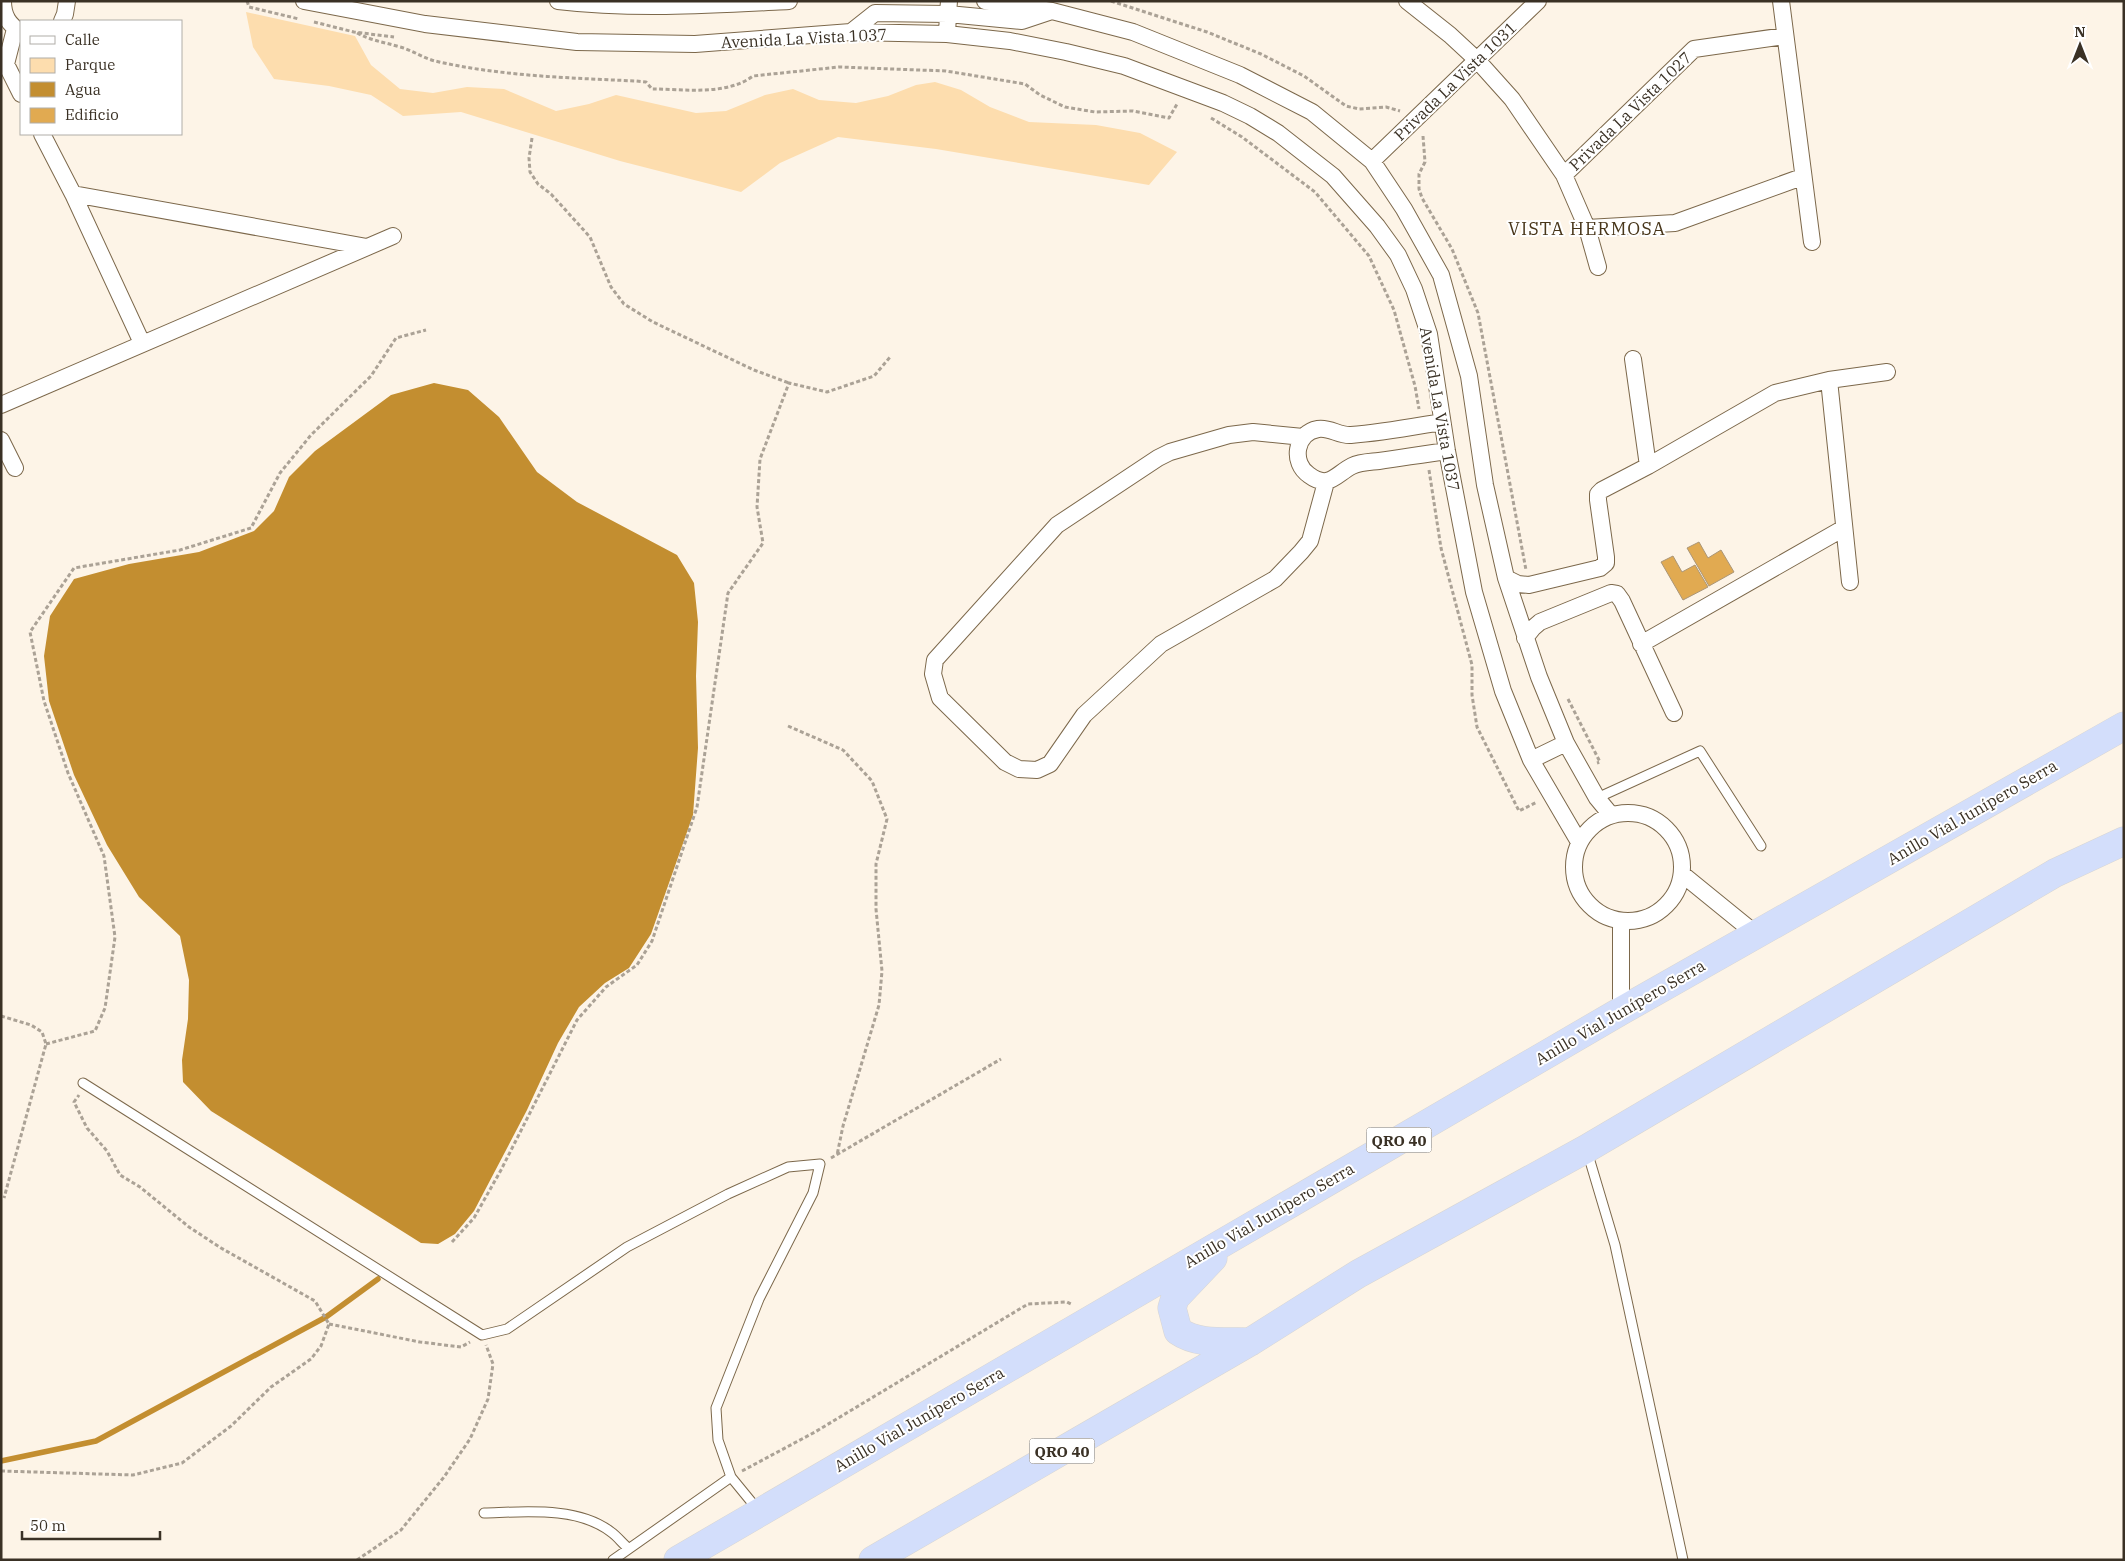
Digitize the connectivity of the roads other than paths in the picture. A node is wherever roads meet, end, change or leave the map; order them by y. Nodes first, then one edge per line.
1 (3, 1) edge
2 (67, 1) edge
3 (304, 1) edge
4 (558, 1) edge
5 (789, 1) edge
6 (985, 1) edge
7 (1407, 1) edge
8 (1538, 1) edge
9 (1781, 1) edge
10 (684, 3) edge
11 (707, 3) edge
12 (949, 8) edge
13 (1052, 11) junction
14 (62, 20) edge
15 (18, 31) edge
16 (851, 32) junction
17 (947, 34) junction
18 (1785, 36) junction
19 (1477, 60) junction
20 (4, 66) edge
21 (20, 92) edge
22 (43, 135) edge
23 (1372, 161) junction
24 (1564, 175) junction
25 (1802, 177) junction
26 (73, 194) junction
27 (1587, 228) junction
28 (393, 236) dead end
29 (1812, 242) dead end
30 (367, 247) junction
31 (1598, 267) dead end
32 (142, 343) junction
33 (1634, 358) dead end
34 (1887, 372) dead end
35 (1829, 380) junction
36 (1, 405) edge
37 (1442, 422) junction
38 (1304, 437) junction
39 (1, 440) edge
40 (1447, 451) junction
41 (1648, 466) junction
42 (15, 468) dead end
43 (1326, 482) junction
44 (1844, 528) junction
45 (1506, 578) junction
46 (1850, 582) dead end
47 (1525, 638) junction
48 (1641, 644) junction
49 (1674, 713) dead end
50 (2124, 726) edge
51 (1566, 743) junction
52 (1531, 760) junction
53 (1597, 798) junction
54 (1611, 815) junction
55 (2124, 841) edge
56 (1579, 842) junction
57 (1761, 846) dead end
58 (1682, 874) junction
59 (1621, 921) junction
60 (1757, 934) junction
61 (1621, 1010) junction
62 (85, 1084) road end
63 (1586, 1149) junction
64 (1233, 1237) junction
65 (1250, 1342) junction
66 (731, 1477) junction
67 (760, 1512) junction
68 (484, 1513) dead end
69 (628, 1548) junction
70 (613, 1560) edge
71 (678, 1560) edge
72 (873, 1560) edge
73 (1683, 1560) edge

1 - 15 street
2 - 14 street
3 - 16 street, Avenida La Vista 1037
4 - 10 street
5 - 11 street
6 - 13 street, Avenida La Vista 1037
7 - 19 street, Privada La Vista 1027
8 - 19 street, Privada La Vista 1031
9 - 18 street
10 - 11 street
12 - 13 street
12 - 16 street
12 - 17 street
13 - 23 street, Avenida La Vista 1037
15 - 20 street
16 - 17 street, Avenida La Vista 1037
17 - 37 street, Avenida La Vista 1037
18 - 24 street, Privada La Vista 1027
18 - 25 street
19 - 23 street, Privada La Vista 1031
19 - 24 street, Privada La Vista 1027
20 - 21 street
22 - 26 street
23 - 45 street, Avenida La Vista 1037
24 - 27 street, Privada La Vista 1027
25 - 27 street
25 - 29 street
26 - 30 street
26 - 32 street
27 - 31 street, Privada La Vista 1027
28 - 30 street
30 - 32 street
32 - 36 street
33 - 41 street
34 - 35 street
35 - 41 street
35 - 44 street
37 - 38 street
37 - 40 street, Avenida La Vista 1037
38 - 43 street
38 - 43 street
39 - 42 street
40 - 43 street
40 - 52 street, Avenida La Vista 1037
41 - 45 street
44 - 46 street
44 - 48 street
45 - 47 street, Avenida La Vista 1037
47 - 48 street
47 - 51 street, Avenida La Vista 1037
48 - 49 street
50 - 60 highway, Anillo Vial Junípero Serra / QRO 40
51 - 52 street
51 - 53 street, Avenida La Vista 1037
52 - 56 street, Avenida La Vista 1037
53 - 54 street, Avenida La Vista 1037
53 - 57 lane
54 - 56 street
54 - 58 street
55 - 63 highway, QRO 40
56 - 59 street
58 - 59 street
58 - 60 street
59 - 61 street
60 - 61 highway, Anillo Vial Junípero Serra / QRO 40
61 - 64 highway, Anillo Vial Junípero Serra / QRO 40
62 - 66 lane
63 - 65 highway, QRO 40
63 - 73 lane
64 - 65 highway
64 - 67 highway, Anillo Vial Junípero Serra / QRO 40
65 - 72 highway, QRO 40
66 - 67 lane
66 - 69 lane
67 - 71 highway, Anillo Vial Junípero Serra / QRO 40
68 - 69 lane
69 - 70 lane

